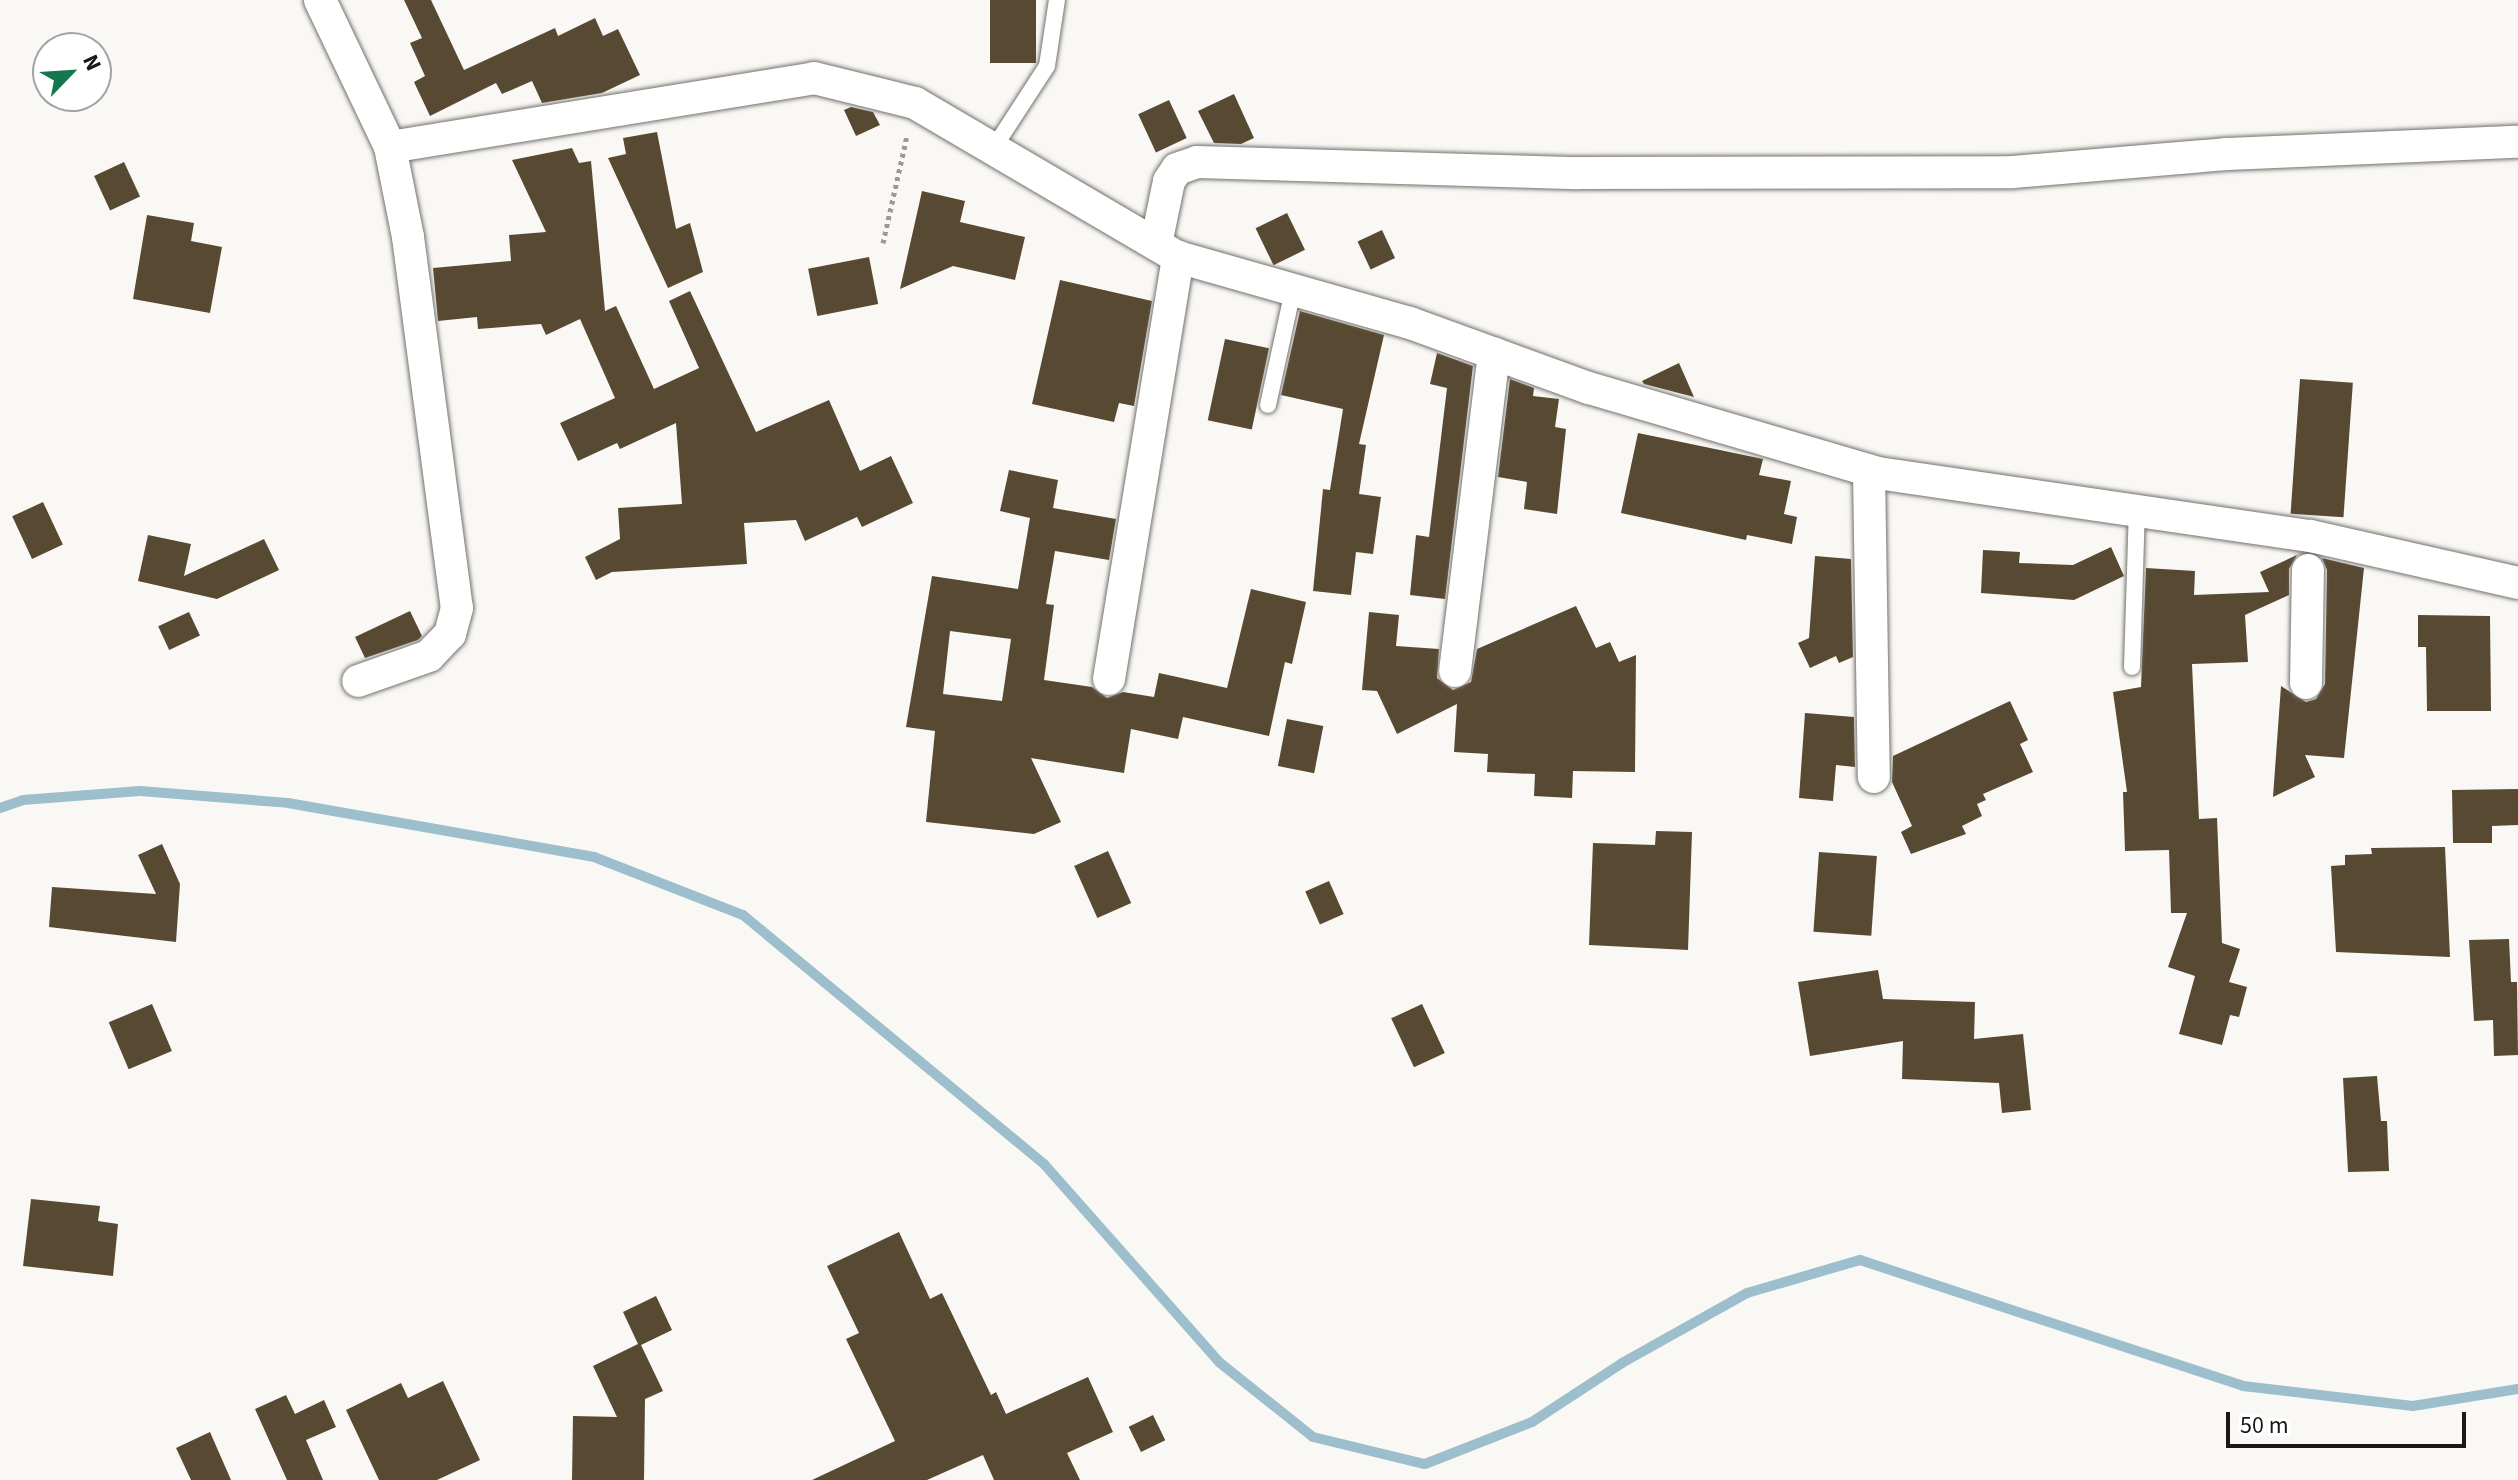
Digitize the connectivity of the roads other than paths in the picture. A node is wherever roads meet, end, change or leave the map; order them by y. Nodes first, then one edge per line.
1 (320, 0) edge
2 (1057, 0) edge
3 (2518, 142) edge
4 (995, 146) junction
5 (390, 147) junction
6 (1167, 250) junction
7 (1293, 290) junction
8 (1494, 353) junction
9 (1268, 405) dead end
10 (1869, 471) junction
11 (2137, 511) junction
12 (2309, 552) junction
13 (2518, 583) edge
14 (2132, 667) dead end
15 (1455, 671) dead end
16 (1109, 679) dead end
17 (358, 681) dead end
18 (2306, 683) dead end
19 (1874, 777) dead end

1 - 5 street
2 - 4 lane
3 - 6 street
4 - 5 street
4 - 6 street
5 - 17 street
6 - 7 street
6 - 16 street
7 - 8 street
7 - 9 lane
8 - 10 street
8 - 15 street
10 - 11 street
10 - 19 street
11 - 12 street
11 - 14 lane
12 - 13 street
12 - 18 street

